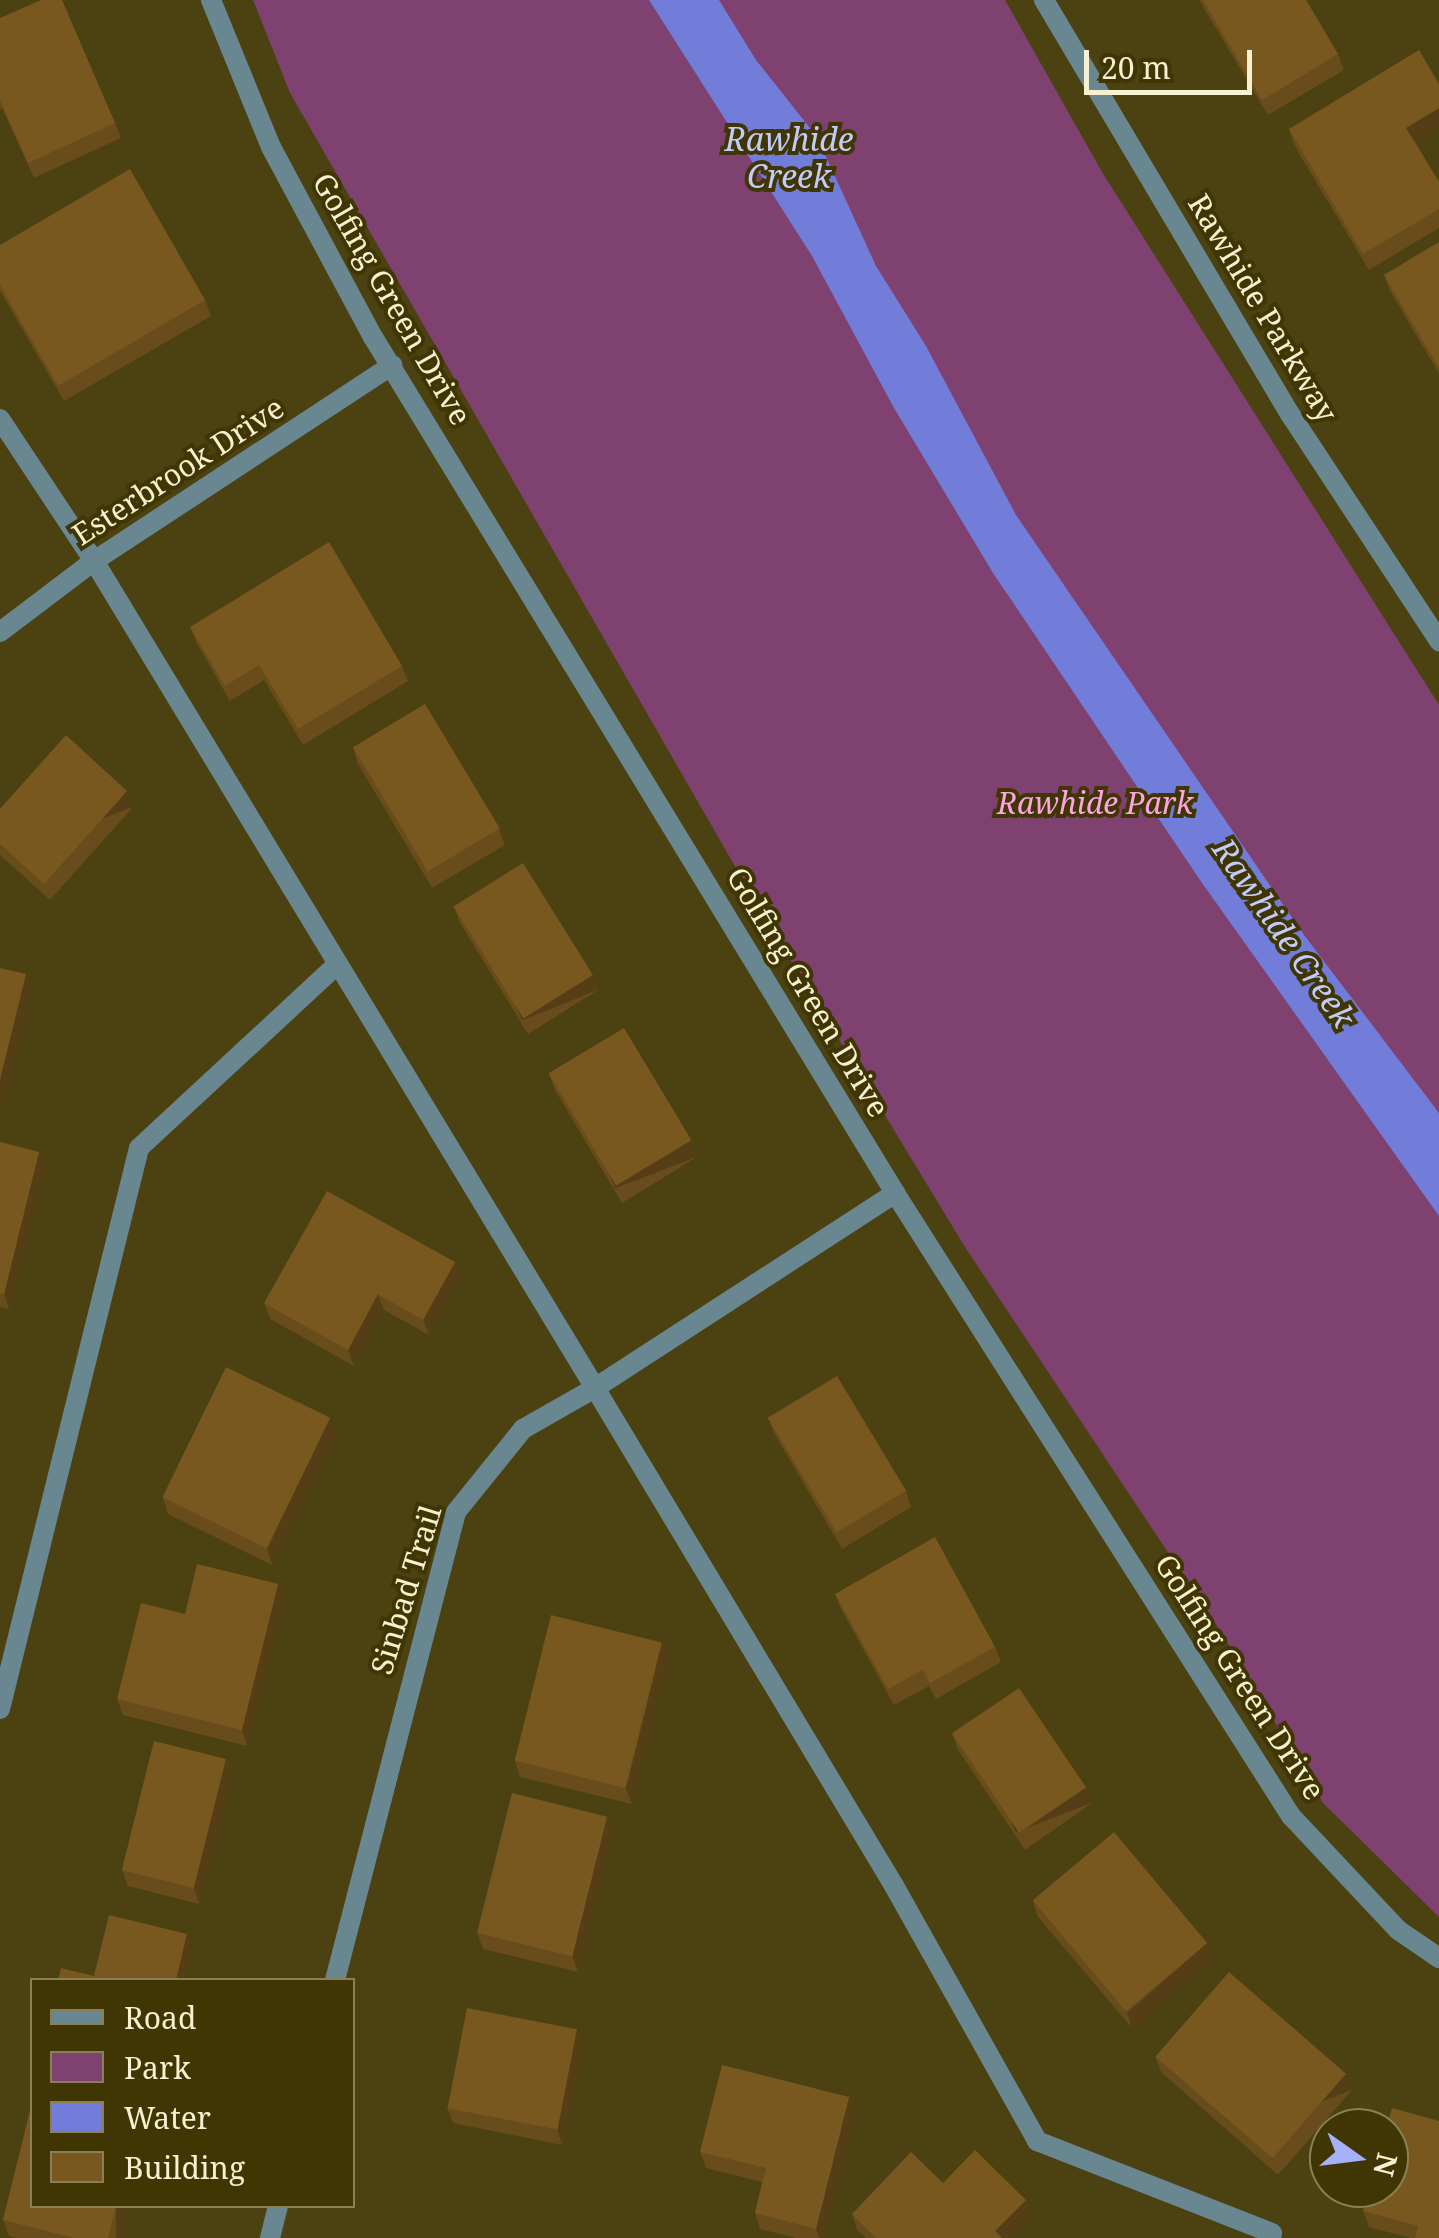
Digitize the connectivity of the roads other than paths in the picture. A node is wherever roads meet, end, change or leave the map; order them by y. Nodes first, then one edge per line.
1 (211, 0) edge
2 (1044, 0) edge
3 (392, 365) junction
4 (0, 419) edge
5 (94, 561) junction
6 (0, 632) edge
7 (1439, 640) edge
8 (338, 964) junction
9 (895, 1193) junction
10 (595, 1388) junction
11 (0, 1709) edge
12 (1439, 1958) edge
13 (334, 1978) edge
14 (278, 2208) edge
15 (270, 2238) edge
16 (1271, 2238) edge

1 - 3 street, Golfing Green Drive
2 - 7 street, Rawhide Parkway
3 - 5 street, Esterbrook Drive
3 - 9 street, Golfing Green Drive
4 - 5 street
5 - 6 street, Esterbrook Drive
5 - 8 street
8 - 10 street
8 - 11 street
9 - 10 street, Sinbad Trail
9 - 12 street, Golfing Green Drive
10 - 13 street, Sinbad Trail
10 - 16 street
14 - 15 street

